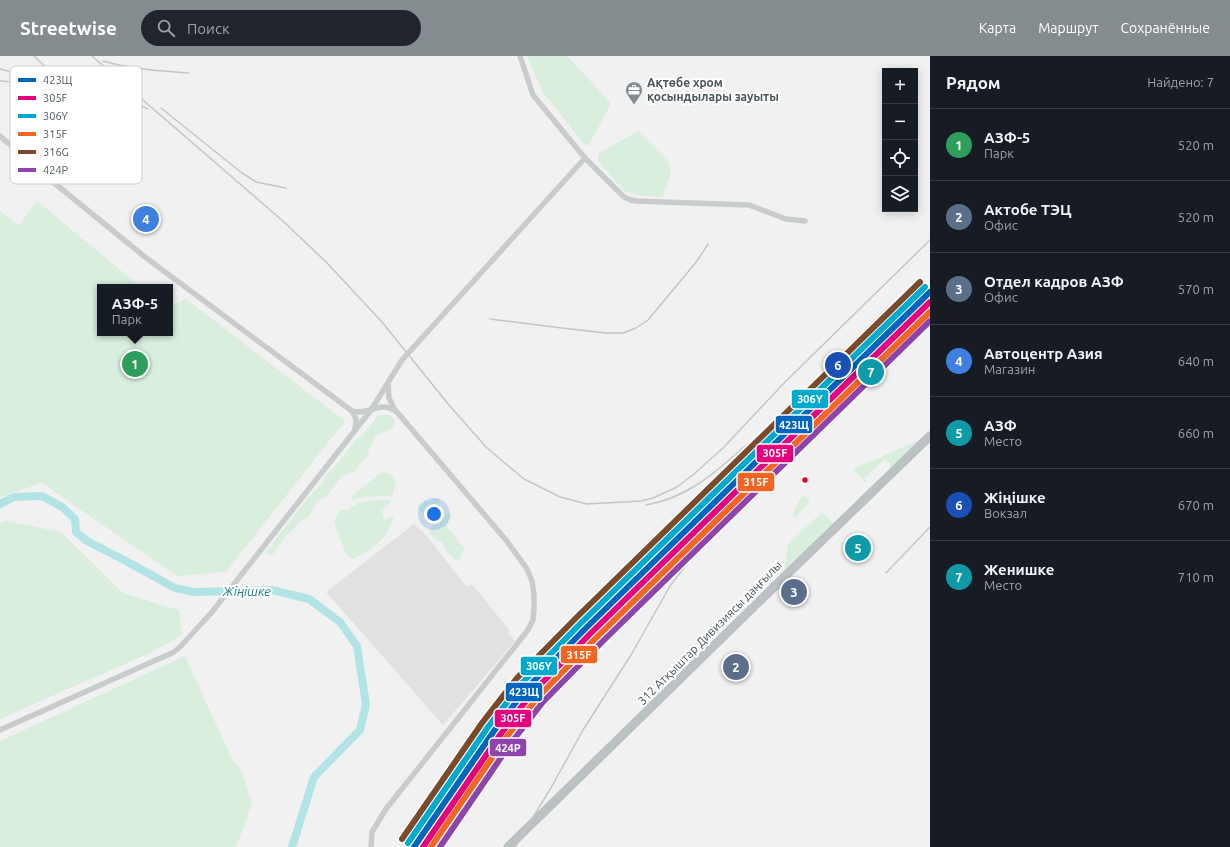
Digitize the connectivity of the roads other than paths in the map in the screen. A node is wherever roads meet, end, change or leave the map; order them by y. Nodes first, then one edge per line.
1 (520, 56) edge
2 (0, 136) edge
3 (10, 145) edge
4 (585, 158) junction
5 (55, 184) edge
6 (805, 221) dead end
7 (388, 384) junction
8 (370, 410) junction
9 (352, 411) junction
10 (397, 412) junction
11 (355, 430) junction
12 (930, 436) edge
13 (0, 730) edge
14 (370, 847) edge
15 (508, 847) edge

1 - 4 street
2 - 3 street
4 - 6 street
4 - 7 street
5 - 9 street
7 - 8 street
7 - 10 street
8 - 9 street
8 - 10 street
8 - 11 street
9 - 11 street
10 - 14 street
11 - 13 street
12 - 15 highway, 312 Атқыштар Дивизиясы даңғылы

